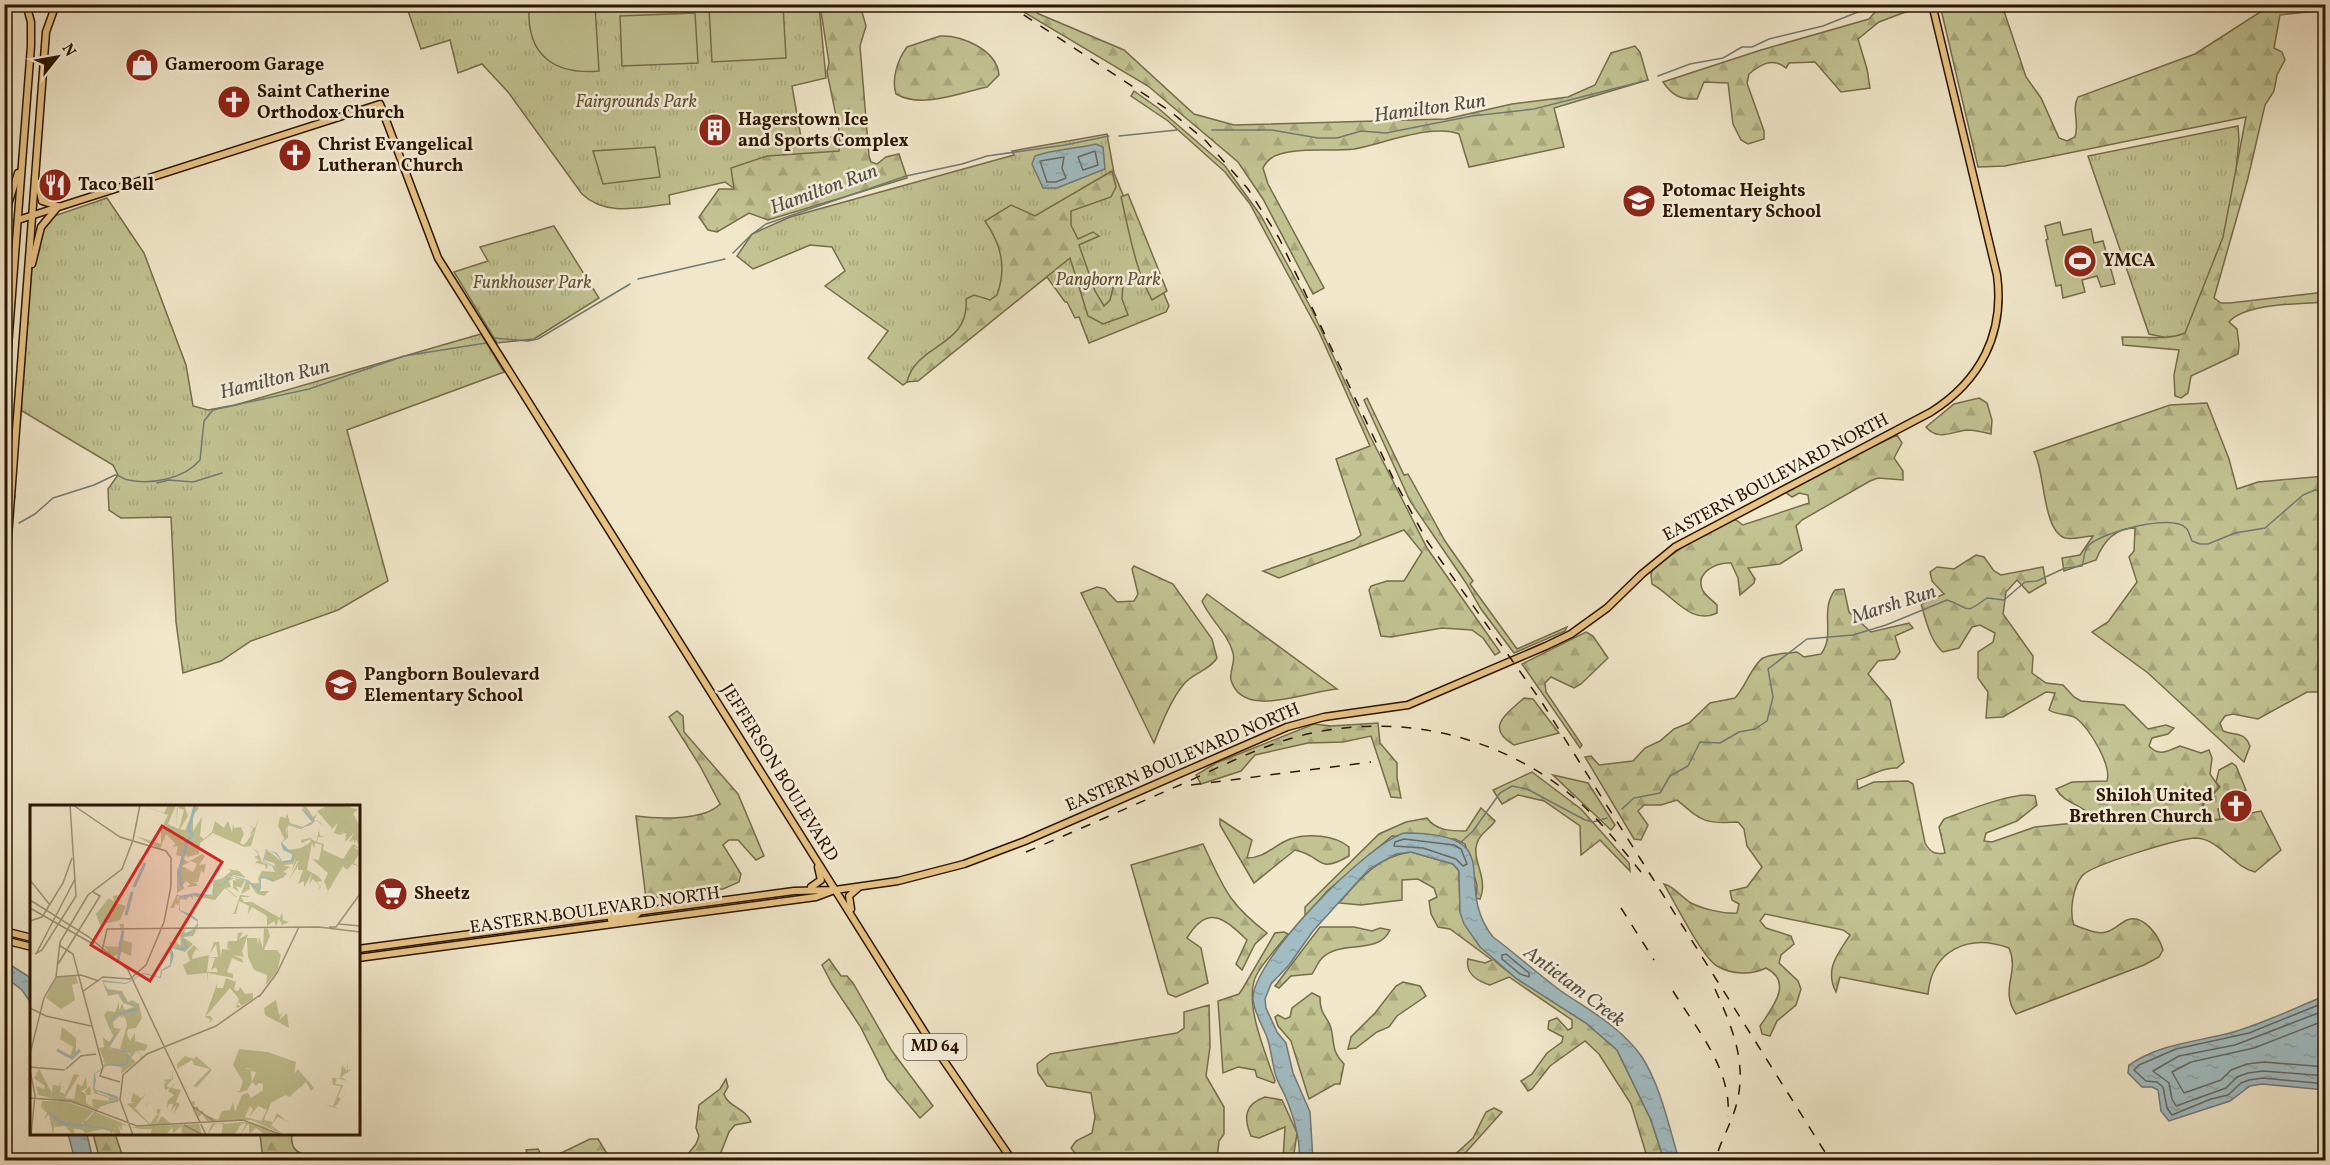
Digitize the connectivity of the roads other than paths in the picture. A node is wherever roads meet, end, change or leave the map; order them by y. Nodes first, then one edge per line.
1 (26, 4) edge
2 (56, 4) edge
3 (1932, 4) edge
4 (23, 146) junction
5 (36, 169) junction
6 (58, 206) junction
7 (32, 215) junction
8 (4, 217) edge
9 (18, 220) junction
10 (4, 235) edge
11 (14, 280) junction
12 (28, 286) junction
13 (4, 399) edge
14 (4, 478) edge
15 (14, 481) junction
16 (4, 487) edge
17 (12, 501) junction
18 (4, 590) edge
19 (813, 855) junction
20 (858, 887) junction
21 (835, 890) junction
22 (794, 891) junction
23 (639, 912) junction
24 (600, 917) junction
25 (594, 926) junction
26 (4, 931) edge
27 (862, 932) junction
28 (545, 933) junction
29 (30, 938) edge
30 (8, 941) edge
31 (30, 946) edge
32 (360, 951) edge
33 (360, 958) edge
34 (1012, 1161) edge

1 - 4 main road
2 - 5 main road
3 - 20 main road, EASTERN BOULEVARD NORTH
4 - 8 main road
4 - 9 main road
5 - 6 main road
5 - 7 main road
6 - 7 main road, MD 64
6 - 12 main road
6 - 19 main road, JEFFERSON BOULEVARD / MD 64
7 - 9 main road, MD 64
7 - 12 main road
9 - 11 main road
10 - 11 main road
11 - 13 main road
12 - 15 main road
14 - 15 main road
15 - 17 main road
16 - 17 main road
17 - 18 main road
19 - 21 main road, JEFFERSON BOULEVARD / MD 64
19 - 22 main road
20 - 21 main road, EASTERN BOULEVARD NORTH
20 - 27 main road
21 - 22 main road, EASTERN BOULEVARD NORTH
21 - 25 main road, EASTERN BOULEVARD NORTH
21 - 27 main road, JEFFERSON BOULEVARD / MD 64
22 - 23 main road, EASTERN BOULEVARD NORTH
23 - 24 main road, EASTERN BOULEVARD NORTH
23 - 25 main road
24 - 28 main road
24 - 32 main road, EASTERN BOULEVARD NORTH
25 - 28 main road, EASTERN BOULEVARD NORTH
26 - 29 main road
27 - 34 main road, JEFFERSON BOULEVARD / MD 64
28 - 33 main road, EASTERN BOULEVARD NORTH
30 - 31 main road

